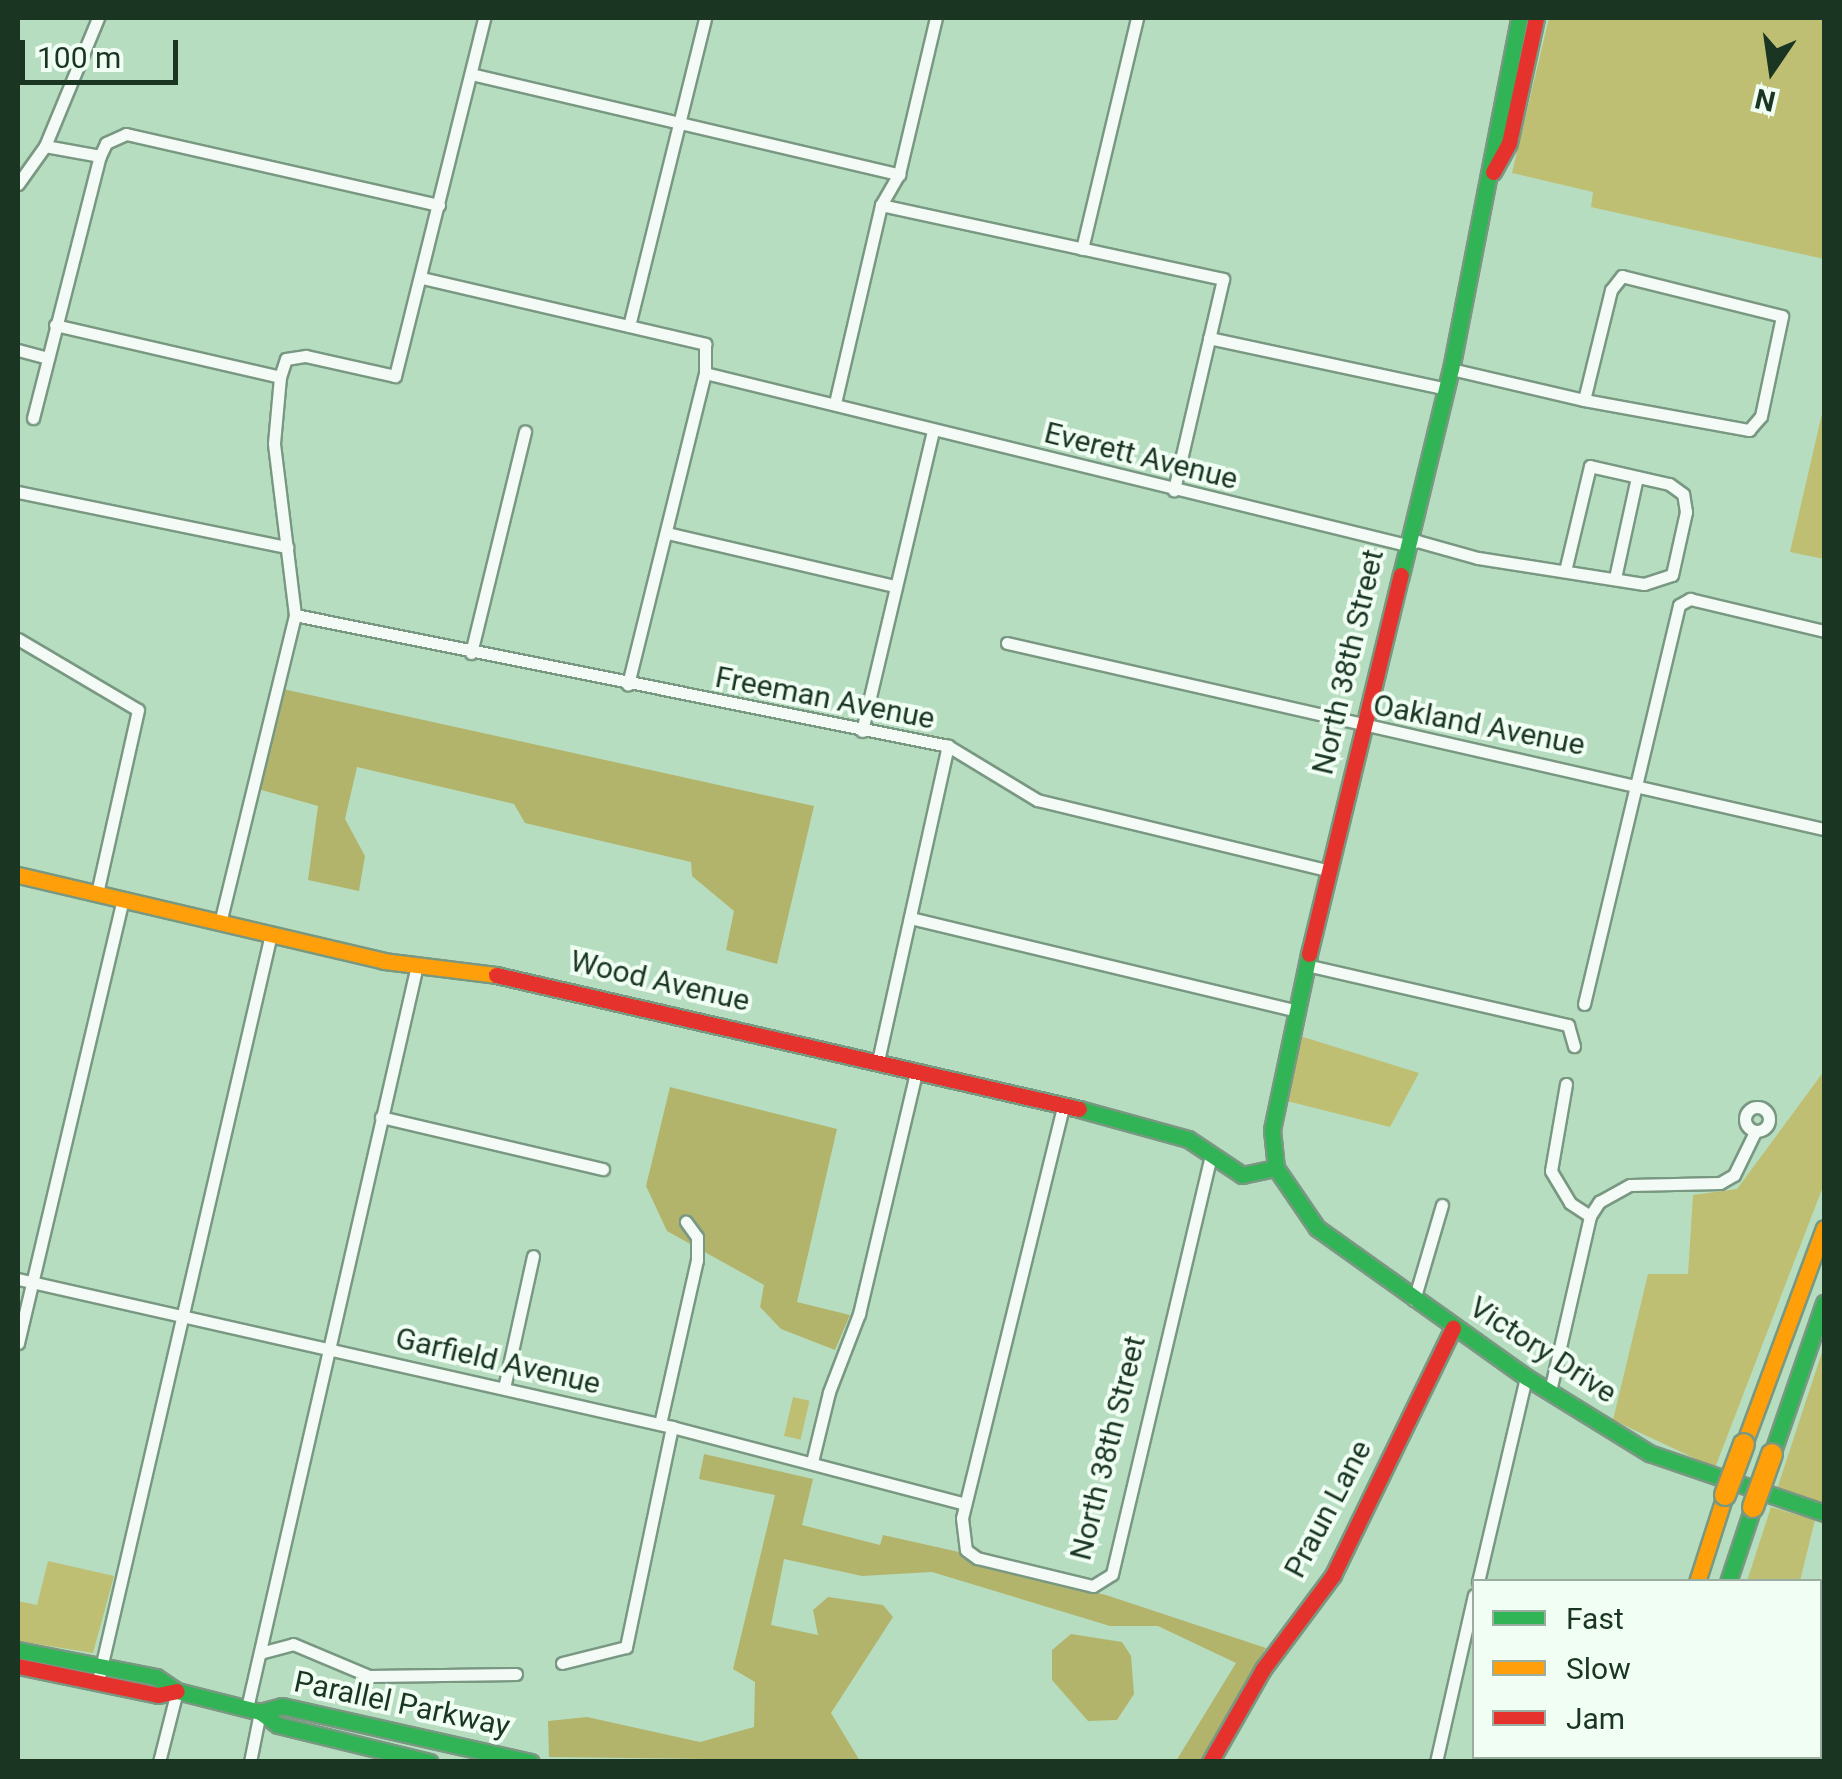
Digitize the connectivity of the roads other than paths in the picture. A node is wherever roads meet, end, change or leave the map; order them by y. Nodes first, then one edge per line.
1 (98, 18) edge
2 (484, 18) edge
3 (705, 18) edge
4 (936, 18) edge
5 (1137, 18) edge
6 (1520, 18) edge
7 (1536, 18) edge
8 (471, 74) junction
9 (681, 121) junction
10 (45, 146) junction
11 (100, 156) junction
12 (1492, 172) junction
13 (898, 174) junction
14 (18, 184) edge
15 (439, 205) junction
16 (880, 206) junction
17 (1082, 249) junction
18 (422, 278) junction
19 (54, 326) junction
20 (629, 326) junction
21 (1209, 338) junction
22 (18, 350) edge
23 (47, 358) junction
24 (706, 373) junction
25 (280, 376) junction
26 (1449, 379) junction
27 (1584, 400) junction
28 (835, 404) junction
29 (32, 418) dead end
30 (526, 430) dead end
31 (934, 431) junction
32 (1637, 477) junction
33 (1174, 490) junction
34 (18, 492) edge
35 (667, 532) junction
36 (1407, 545) junction
37 (287, 547) junction
38 (1566, 567) junction
39 (1615, 578) junction
40 (895, 586) junction
41 (295, 615) junction
42 (1824, 630) edge
43 (18, 638) edge
44 (1007, 643) dead end
45 (471, 653) junction
46 (628, 685) junction
47 (1364, 727) junction
48 (862, 731) junction
49 (948, 746) junction
50 (1639, 784) junction
51 (1824, 830) edge
52 (1330, 870) junction
53 (18, 876) edge
54 (97, 894) junction
55 (123, 900) junction
56 (910, 918) junction
57 (220, 922) junction
58 (272, 934) junction
59 (417, 964) junction
60 (1306, 965) junction
61 (1584, 1004) dead end
62 (1296, 1012) junction
63 (1574, 1046) dead end
64 (878, 1062) junction
65 (916, 1072) junction
66 (1566, 1084) dead end
67 (1063, 1107) junction
68 (381, 1118) junction
69 (1755, 1132) dead end
70 (1210, 1154) junction
71 (1276, 1168) junction
72 (603, 1169) dead end
73 (1442, 1204) dead end
74 (1590, 1216) junction
75 (686, 1222) dead end
76 (1824, 1228) edge
77 (532, 1256) dead end
78 (24, 1280) edge
79 (1414, 1300) junction
80 (1824, 1303) edge
81 (182, 1314) junction
82 (1454, 1328) junction
83 (18, 1343) edge
84 (330, 1348) junction
85 (1526, 1377) junction
86 (504, 1388) junction
87 (1550, 1391) junction
88 (666, 1425) junction
89 (812, 1462) junction
90 (965, 1504) junction
91 (1824, 1513) edge
92 (1479, 1579) edge
93 (1697, 1579) edge
94 (1729, 1579) edge
95 (1472, 1603) edge
96 (18, 1650) edge
97 (260, 1653) junction
98 (562, 1663) dead end
99 (18, 1666) edge
100 (100, 1673) junction
101 (516, 1674) dead end
102 (177, 1691) junction
103 (254, 1710) junction
104 (426, 1737) junction
105 (501, 1758) edge
106 (423, 1761) edge
107 (159, 1762) edge
108 (250, 1762) edge
109 (531, 1762) edge
110 (1210, 1762) edge
111 (1436, 1762) edge

1 - 10 street
2 - 8 street
3 - 9 street
4 - 13 street
5 - 17 street
6 - 12 main road, North 38th Street
7 - 12 main road, North 38th Street
8 - 9 street
8 - 15 street
9 - 13 street
9 - 20 street
10 - 11 street
10 - 14 street
11 - 15 street
11 - 19 street
12 - 26 main road, North 38th Street
13 - 16 street
15 - 18 street
16 - 17 street
16 - 28 street
17 - 21 street
18 - 20 street
18 - 25 street
19 - 23 street
19 - 25 street
20 - 24 street
21 - 26 street
21 - 33 street
22 - 23 street
23 - 29 street
24 - 28 street, Everett Avenue
24 - 35 street
25 - 37 street
26 - 27 street
26 - 36 main road, North 38th Street
27 - 27 street
28 - 31 street, Everett Avenue
30 - 45 street
31 - 33 street, Everett Avenue
31 - 40 street
32 - 38 street, Everett Avenue
32 - 39 street
32 - 39 street, Everett Avenue
33 - 36 street, Everett Avenue
34 - 37 street
35 - 40 street
35 - 46 street
36 - 38 street, Everett Avenue
36 - 47 main road, North 38th Street
37 - 41 street
38 - 39 street, Everett Avenue
40 - 48 street
41 - 45 street, Freeman Avenue
41 - 57 street
42 - 50 street
43 - 54 street
44 - 47 street, Oakland Avenue
45 - 46 street, Freeman Avenue
46 - 48 street, Freeman Avenue
47 - 50 street, Oakland Avenue
47 - 52 main road, North 38th Street
48 - 49 street, Freeman Avenue
49 - 52 street, Freeman Avenue
49 - 56 street
50 - 51 street, Oakland Avenue
50 - 61 street
52 - 60 main road, North 38th Street
53 - 54 main road, Wood Avenue
54 - 55 main road, Wood Avenue
55 - 57 main road, Wood Avenue
55 - 78 street
56 - 62 street
56 - 64 street
57 - 58 main road, Wood Avenue
58 - 59 main road, Wood Avenue
58 - 81 street
59 - 64 main road, Wood Avenue
59 - 68 street
60 - 62 main road, North 38th Street
60 - 63 street
62 - 71 main road, North 38th Street
64 - 65 main road, Wood Avenue
65 - 67 main road, Wood Avenue
65 - 89 street
66 - 74 street
67 - 70 main road, Wood Avenue
67 - 90 street
68 - 72 street
68 - 84 street
69 - 74 street
70 - 71 main road, Wood Avenue
70 - 90 street, North 38th Street
71 - 79 main road, Victory Drive
73 - 79 street
74 - 87 street
75 - 88 street
76 - 93 main road, bridge
77 - 86 street
78 - 81 street, Garfield Avenue
78 - 83 street
79 - 82 main road, Victory Drive
80 - 94 main road, bridge
81 - 84 street, Garfield Avenue
81 - 100 street
82 - 85 main road, Victory Drive
82 - 110 main road, Praun Lane
84 - 86 street, Garfield Avenue
84 - 97 street
85 - 87 main road, Victory Drive
85 - 92 street
86 - 88 street, Garfield Avenue
87 - 91 main road, Victory Drive
88 - 89 street, Garfield Avenue
88 - 98 street
89 - 90 street, Garfield Avenue
95 - 111 street
96 - 100 main road, Parallel Parkway
97 - 101 street
97 - 103 street
99 - 100 main road, Parallel Parkway
100 - 102 main road, Parallel Parkway
102 - 103 main road, Parallel Parkway
102 - 107 street
103 - 104 main road, Parallel Parkway
103 - 106 main road, Parallel Parkway
103 - 108 street
104 - 105 main road, Parallel Parkway
104 - 106 street
105 - 109 main road, Parallel Parkway

